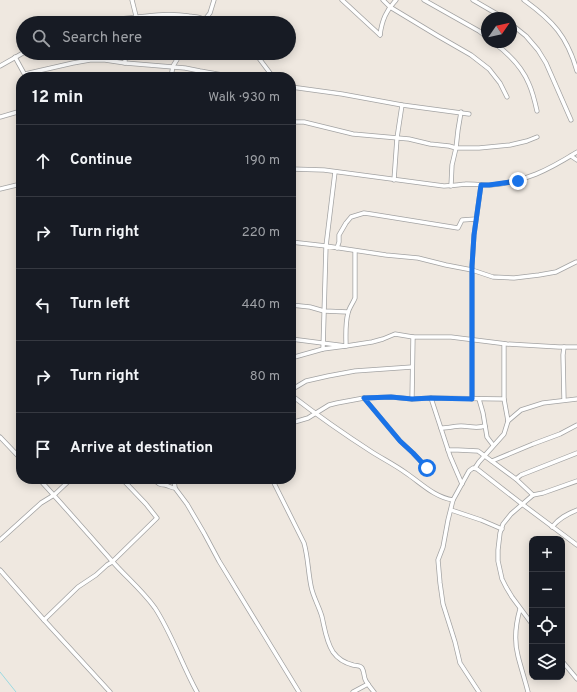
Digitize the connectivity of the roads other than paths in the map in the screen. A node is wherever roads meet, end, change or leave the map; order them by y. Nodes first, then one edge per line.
1 (132, 0) edge
2 (214, 0) edge
3 (342, 0) edge
4 (384, 0) edge
5 (396, 0) edge
6 (424, 0) edge
7 (472, 0) edge
8 (524, 0) edge
9 (390, 7) junction
10 (493, 12) edge
11 (136, 16) joint
12 (189, 16) edge
13 (208, 16) edge
14 (517, 29) edge
15 (481, 32) edge
16 (501, 48) edge
17 (15, 57) edge
18 (17, 60) edge
19 (90, 60) edge
20 (90, 60) edge
21 (105, 60) edge
22 (105, 60) edge
23 (177, 60) edge
24 (260, 60) edge
25 (125, 63) joint
26 (0, 66) edge
27 (173, 66) junction
28 (200, 71) joint
29 (577, 71) edge
30 (23, 72) edge
31 (39, 72) edge
32 (172, 72) edge
33 (206, 72) edge
34 (269, 72) edge
35 (296, 89) edge
36 (507, 97) dead end
37 (402, 105) junction
38 (537, 111) dead end
39 (16, 112) edge
40 (461, 112) junction
41 (469, 114) dead end
42 (0, 117) edge
43 (571, 120) dead end
44 (296, 122) edge
45 (537, 137) dead end
46 (397, 138) junction
47 (456, 148) junction
48 (577, 152) edge
49 (570, 156) junction
50 (577, 160) edge
51 (296, 169) edge
52 (335, 172) junction
53 (394, 180) junction
54 (16, 185) edge
55 (481, 185) junction
56 (451, 186) junction
57 (0, 189) edge
58 (476, 219) junction
59 (296, 243) edge
60 (326, 246) junction
61 (336, 248) junction
62 (355, 251) junction
63 (576, 262) edge
64 (472, 270) junction
65 (296, 306) edge
66 (324, 311) junction
67 (348, 312) junction
68 (413, 336) junction
69 (472, 339) junction
70 (296, 340) edge
71 (323, 344) junction
72 (504, 344) junction
73 (346, 346) junction
74 (564, 347) junction
75 (577, 347) edge
76 (323, 349) junction
77 (296, 357) edge
78 (412, 367) junction
79 (296, 387) edge
80 (364, 398) junction
81 (431, 398) junction
82 (296, 399) edge
83 (412, 399) junction
84 (472, 399) junction
85 (479, 399) junction
86 (504, 399) junction
87 (577, 399) edge
88 (564, 400) junction
89 (316, 413) junction
90 (296, 422) edge
91 (508, 422) junction
92 (485, 426) junction
93 (577, 426) edge
94 (441, 428) junction
95 (0, 437) edge
96 (493, 445) junction
97 (448, 450) junction
98 (577, 453) edge
99 (16, 454) edge
100 (485, 456) junction
101 (492, 462) junction
102 (427, 468) dead end
103 (475, 468) junction
104 (516, 479) junction
105 (577, 481) edge
106 (44, 484) edge
107 (66, 484) edge
108 (127, 484) edge
109 (159, 484) edge
110 (175, 484) edge
111 (274, 484) edge
112 (462, 484) junction
113 (175, 488) junction
114 (54, 495) junction
115 (533, 495) junction
116 (453, 500) junction
117 (522, 504) junction
118 (451, 510) junction
119 (577, 510) edge
120 (552, 527) junction
121 (502, 529) junction
122 (0, 540) edge
123 (577, 545) edge
124 (112, 562) junction
125 (0, 570) edge
126 (520, 608) junction
127 (44, 620) junction
128 (529, 620) edge
129 (565, 665) edge
130 (577, 679) edge
131 (368, 684) junction
132 (110, 692) edge
133 (197, 692) edge
134 (299, 692) edge
135 (353, 692) edge
136 (374, 692) edge
137 (479, 692) edge
138 (528, 692) edge

1 - 11 street
2 - 13 street
3 - 9 street
4 - 9 street
5 - 9 street
6 - 15 street
7 - 10 street
8 - 29 street
9 - 36 street
11 - 12 street
14 - 43 street
16 - 38 street
17 - 26 street
18 - 30 street
19 - 31 street
20 - 21 street
22 - 25 street
23 - 27 street
24 - 34 street
25 - 27 street
27 - 28 street
27 - 32 street
28 - 33 street
35 - 37 street
37 - 40 street
37 - 46 street
39 - 42 street
40 - 41 street
40 - 47 street
44 - 46 street
45 - 47 street
46 - 47 street
46 - 53 street
47 - 56 street
48 - 49 street
49 - 50 street
49 - 55 street
51 - 52 street
52 - 53 street
52 - 60 street
53 - 56 street
54 - 57 street
55 - 56 street
55 - 58 street
58 - 61 street
58 - 64 street
59 - 60 street
60 - 61 street
60 - 66 street
61 - 62 street
62 - 64 street
62 - 67 street
63 - 64 street
64 - 69 street
65 - 66 street
66 - 67 street
66 - 71 street
67 - 73 street
68 - 69 street
68 - 73 street
68 - 78 street
69 - 72 street
69 - 84 street
70 - 71 street
71 - 73 street
71 - 76 street
72 - 74 street
72 - 86 street
73 - 76 street
74 - 75 street
74 - 88 street
76 - 77 street
78 - 79 street
78 - 83 street
80 - 83 street
80 - 89 street
80 - 102 street
81 - 83 street
81 - 84 street
81 - 94 street
82 - 89 street
84 - 85 street
85 - 86 street
85 - 92 street
86 - 91 street
87 - 88 street
88 - 91 street
89 - 90 street
89 - 116 street
91 - 96 street
92 - 94 street
92 - 96 street
93 - 101 street
94 - 97 street
95 - 99 street
96 - 100 street
97 - 100 street
97 - 112 street
98 - 104 street
100 - 101 street
100 - 103 street
101 - 104 street
103 - 112 street
103 - 117 street
104 - 115 street
105 - 115 street
106 - 114 street
107 - 114 street
108 - 124 street
109 - 113 street
110 - 113 street
111 - 131 street
112 - 116 street
113 - 134 street
114 - 122 street
114 - 124 street
115 - 117 street
116 - 118 street
117 - 120 street
117 - 121 street
118 - 121 street
118 - 137 street
119 - 120 street
120 - 123 street
121 - 126 street
124 - 127 street
124 - 133 street
125 - 127 street
126 - 128 street
126 - 138 street
127 - 132 street
129 - 130 street
131 - 135 street
131 - 136 street

